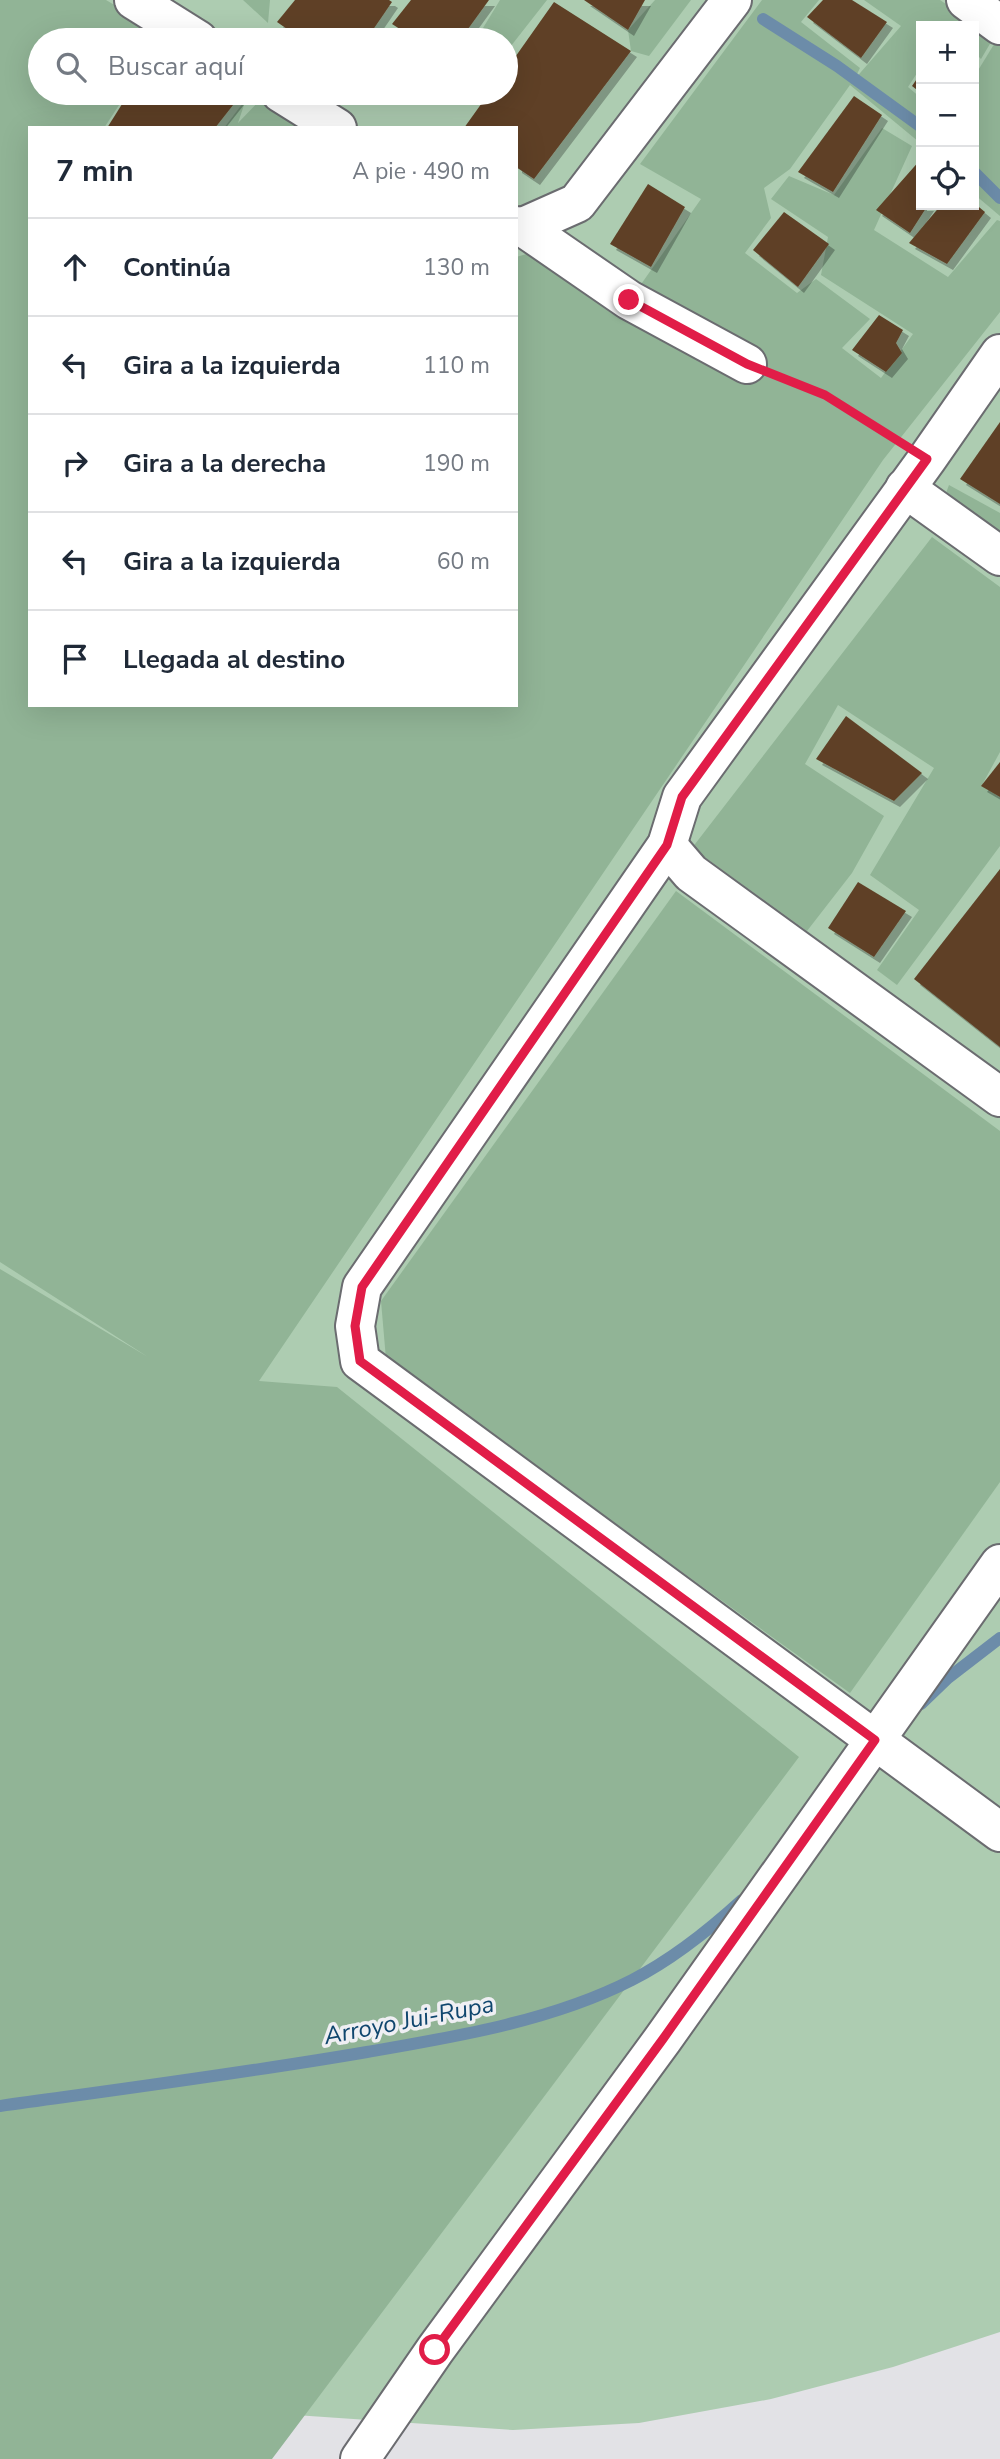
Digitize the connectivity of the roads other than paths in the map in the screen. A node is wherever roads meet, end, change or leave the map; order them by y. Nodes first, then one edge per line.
1 (134, 0) edge
2 (732, 0) edge
3 (966, 0) edge
4 (1000, 25) edge
5 (179, 28) edge
6 (300, 105) edge
7 (334, 126) edge
8 (520, 226) edge
9 (1000, 354) edge
10 (747, 364) road end
11 (916, 473) junction
12 (1000, 556) edge
13 (667, 845) junction
14 (1000, 1097) edge
15 (1000, 1564) edge
16 (875, 1740) junction
17 (1000, 1832) edge
18 (360, 2459) edge

1 - 5 street
2 - 8 street
3 - 4 street
6 - 7 street
8 - 10 street
9 - 11 street
11 - 12 street
11 - 13 street
13 - 14 street
13 - 16 street
15 - 16 street
16 - 17 street
16 - 18 street

